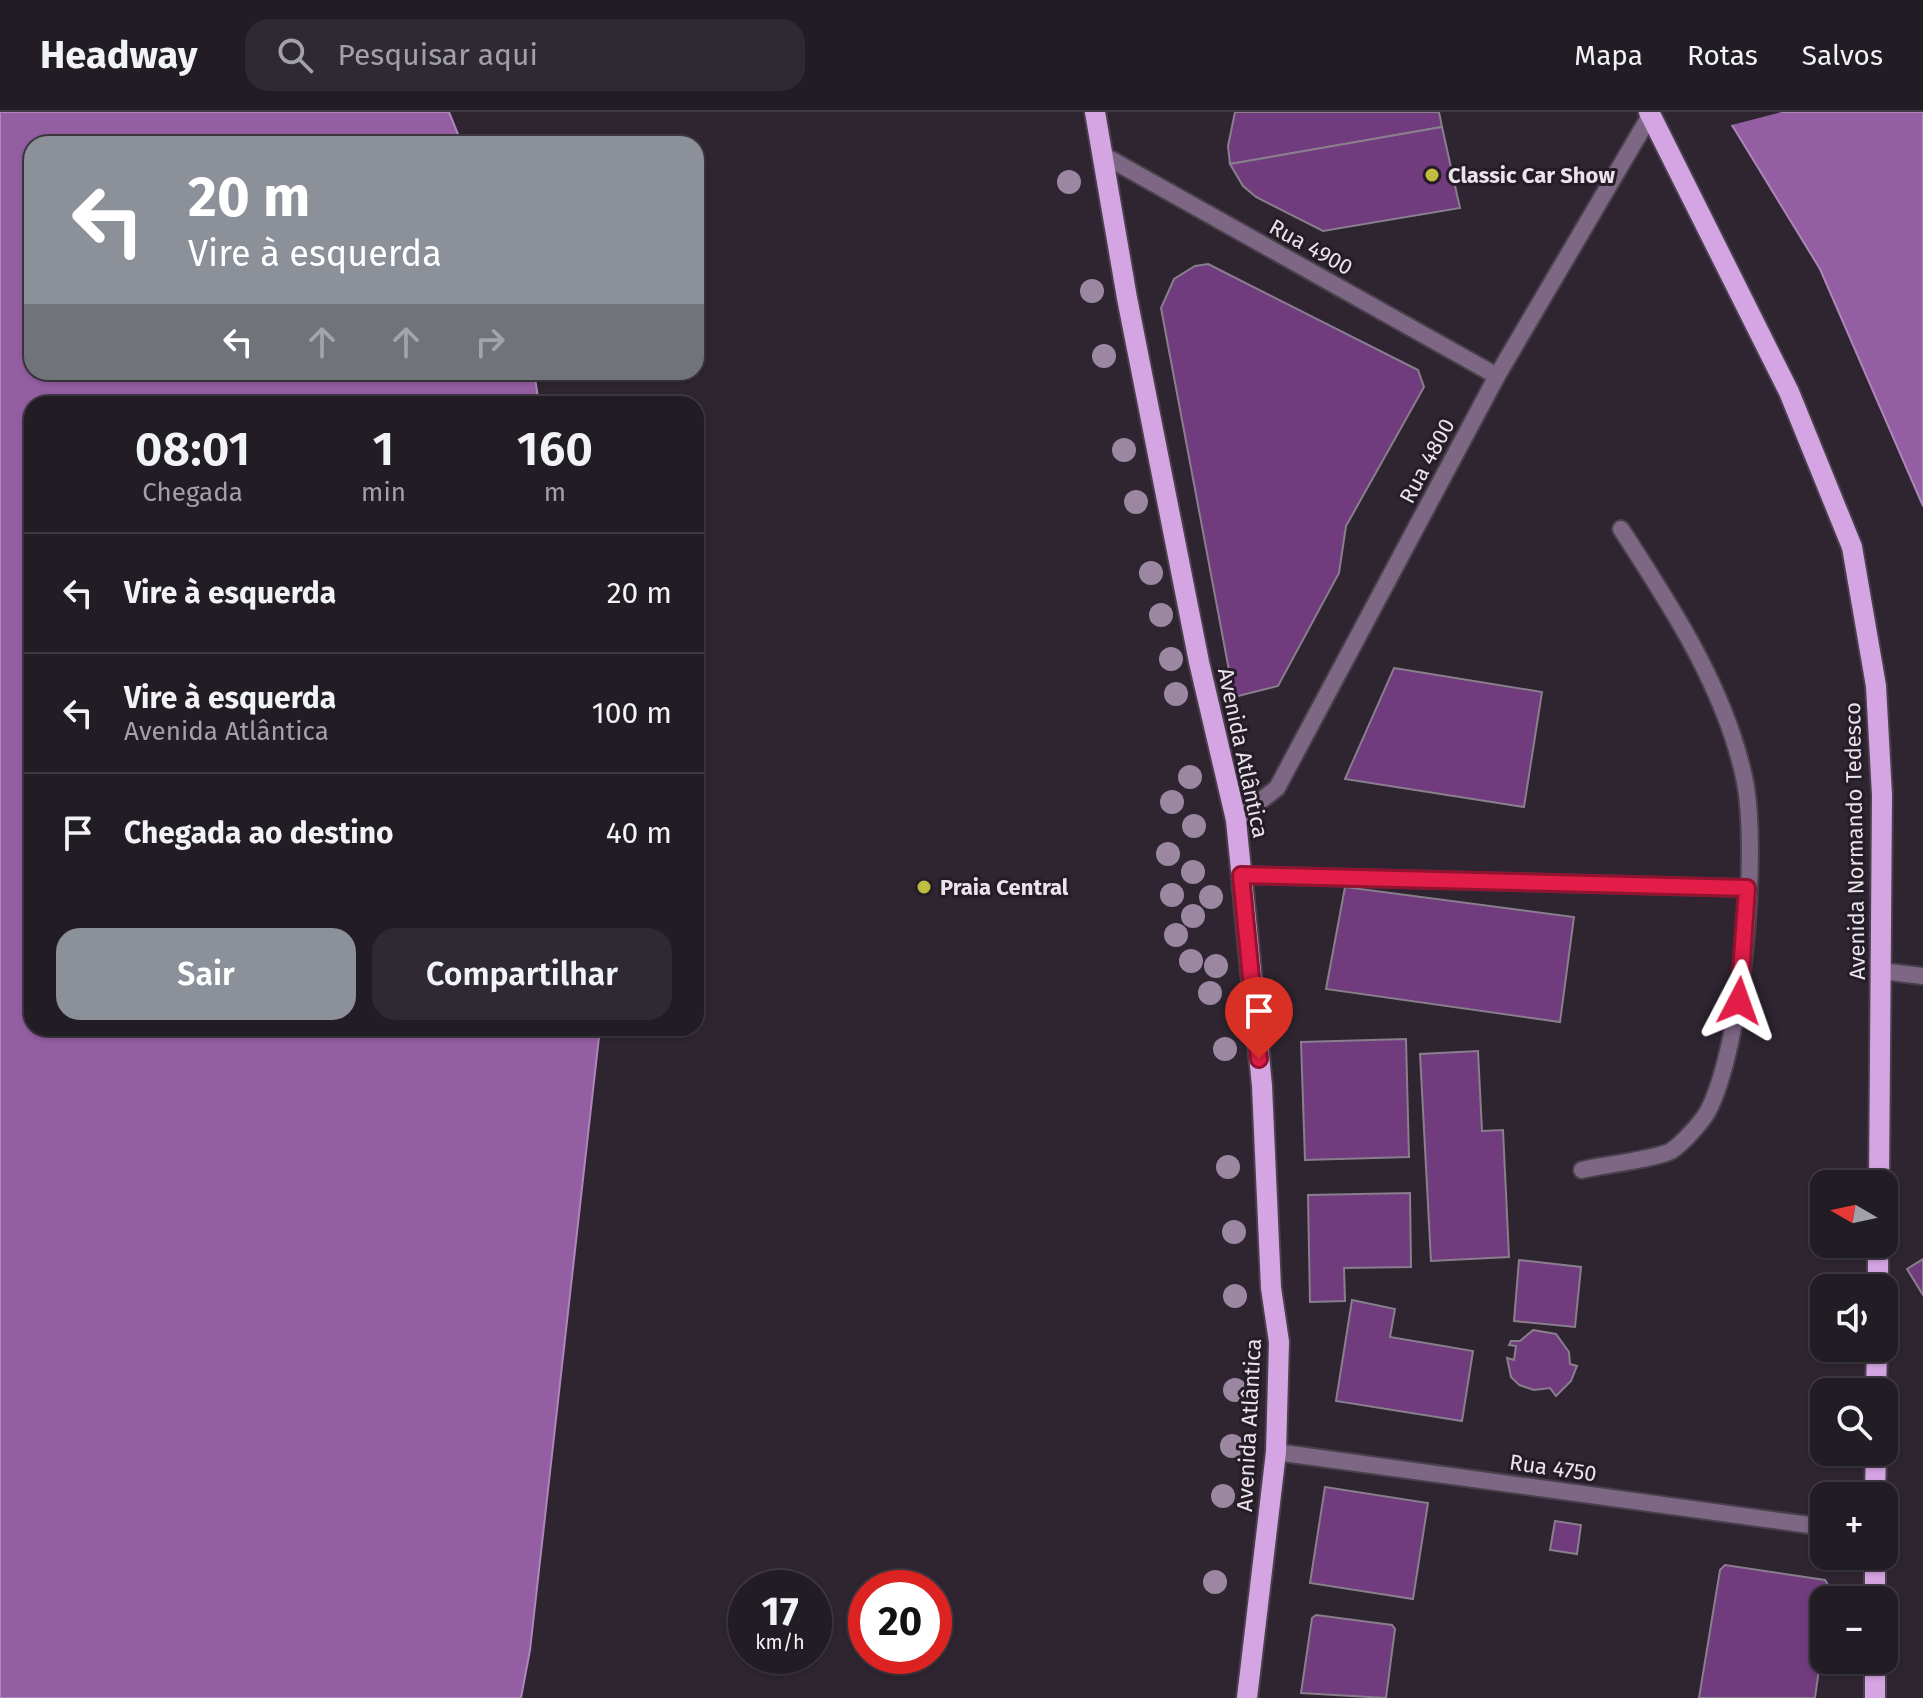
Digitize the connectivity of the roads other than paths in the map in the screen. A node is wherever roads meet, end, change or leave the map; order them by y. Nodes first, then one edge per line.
1 (1095, 112) edge
2 (1650, 113) edge
3 (1103, 155) junction
4 (1497, 376) junction
5 (1621, 529) dead end
6 (1236, 820) junction
7 (1241, 875) junction
8 (1747, 888) junction
9 (1881, 971) junction
10 (1923, 976) edge
11 (1582, 1170) dead end
12 (1879, 1170) edge
13 (1276, 1452) junction
14 (1810, 1525) edge
15 (1875, 1674) edge
16 (1247, 1698) edge
17 (1875, 1698) edge

1 - 3 main road, Avenida Atlântica
2 - 4 street, Rua 4800
2 - 9 main road, Avenida Normando Tedesco
3 - 4 street, Rua 4900
3 - 6 main road, Avenida Atlântica
4 - 6 street, Rua 4800
5 - 8 street
6 - 7 main road, Avenida Atlântica
7 - 8 street
7 - 13 main road, Avenida Atlântica
8 - 11 street
9 - 10 street
9 - 12 main road, Avenida Normando Tedesco
13 - 14 street, Rua 4750
13 - 16 main road, Avenida Atlântica
15 - 17 main road

